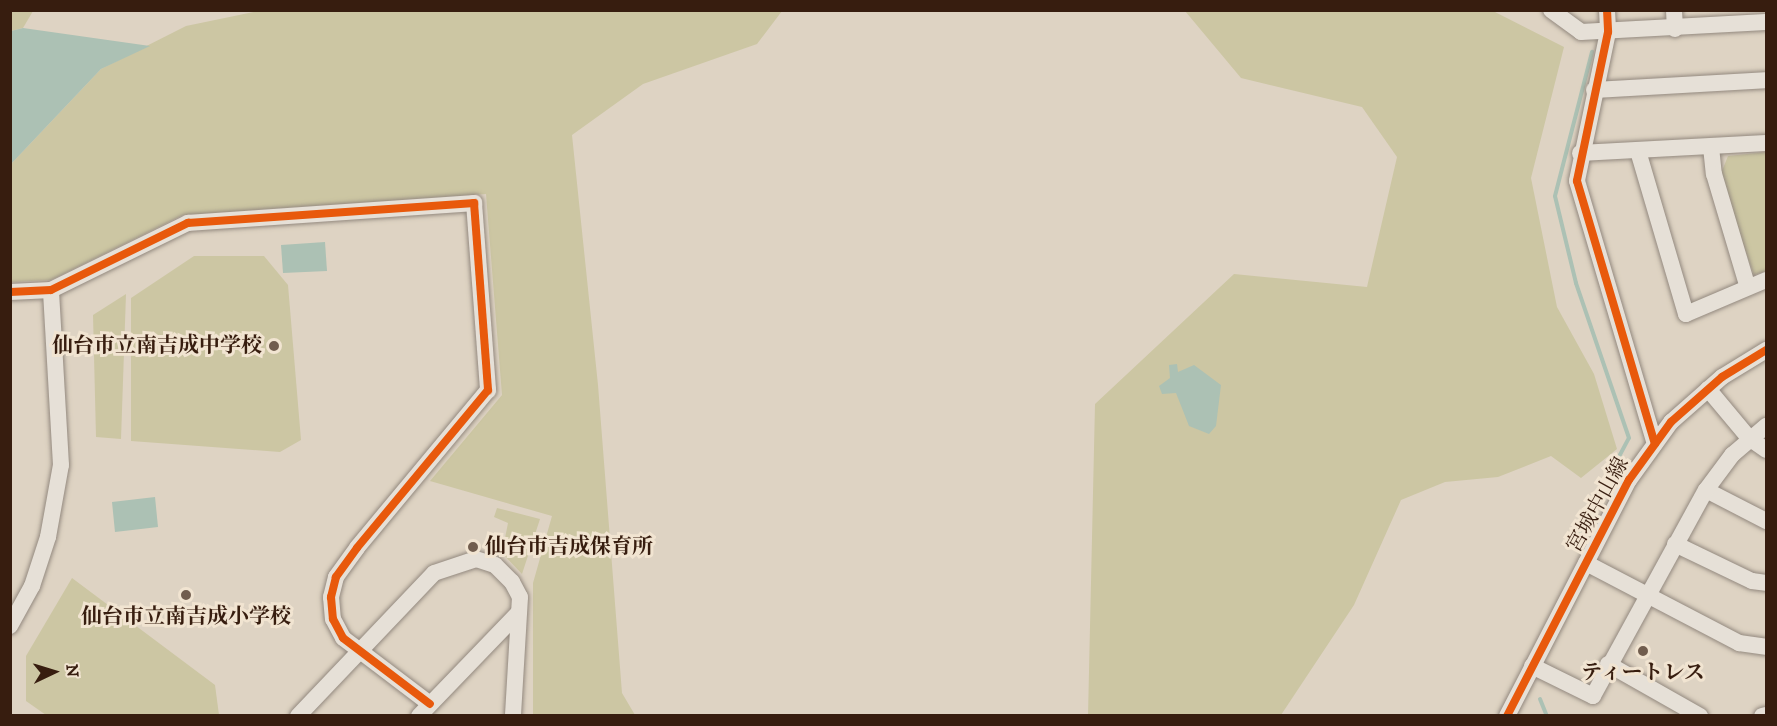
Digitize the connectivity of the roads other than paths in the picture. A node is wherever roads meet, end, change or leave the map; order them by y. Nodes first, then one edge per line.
1 (1551, 10) edge
2 (1606, 10) edge
3 (1674, 10) edge
4 (1742, 17) edge
5 (1767, 22) edge
6 (1675, 29) junction
7 (1608, 32) junction
8 (1767, 80) edge
9 (1594, 90) junction
10 (1767, 143) edge
11 (1710, 147) junction
12 (1638, 151) junction
13 (1580, 153) junction
14 (1767, 280) edge
15 (1747, 285) junction
16 (51, 290) junction
17 (10, 292) edge
18 (1767, 350) edge
19 (1708, 389) junction
20 (1767, 426) edge
21 (1749, 438) junction
22 (1655, 444) junction
23 (1767, 450) edge
24 (1706, 490) junction
25 (1767, 521) edge
26 (1675, 544) junction
27 (1586, 563) junction
28 (1767, 583) edge
29 (1647, 595) junction
30 (518, 613) junction
31 (10, 626) edge
32 (1767, 647) edge
33 (359, 652) junction
34 (1608, 664) junction
35 (1533, 666) junction
36 (424, 710) edge
37 (1767, 715) edge
38 (298, 716) edge
39 (513, 716) edge
40 (1507, 716) edge
41 (1700, 716) edge
42 (1762, 716) edge

1 - 7 street
2 - 7 street
3 - 6 street
4 - 5 street
4 - 6 street
6 - 7 street
7 - 9 street
8 - 9 street
9 - 13 street
10 - 11 street
11 - 12 street
11 - 15 street
12 - 13 street
12 - 15 street
13 - 22 street
14 - 15 street
16 - 17 street
16 - 31 street
16 - 33 street
18 - 19 street, 宮城中山線
19 - 21 street
19 - 22 street, 宮城中山線
20 - 21 street
21 - 23 street
21 - 24 street
22 - 27 street, 宮城中山線
24 - 25 street
24 - 26 street
26 - 28 street
26 - 29 street
27 - 29 street
27 - 35 street, 宮城中山線
29 - 32 street
29 - 34 street
30 - 33 street
30 - 36 street
30 - 39 street
33 - 36 street
33 - 38 street
34 - 35 street
34 - 41 street
35 - 40 street, 宮城中山線
37 - 42 street

